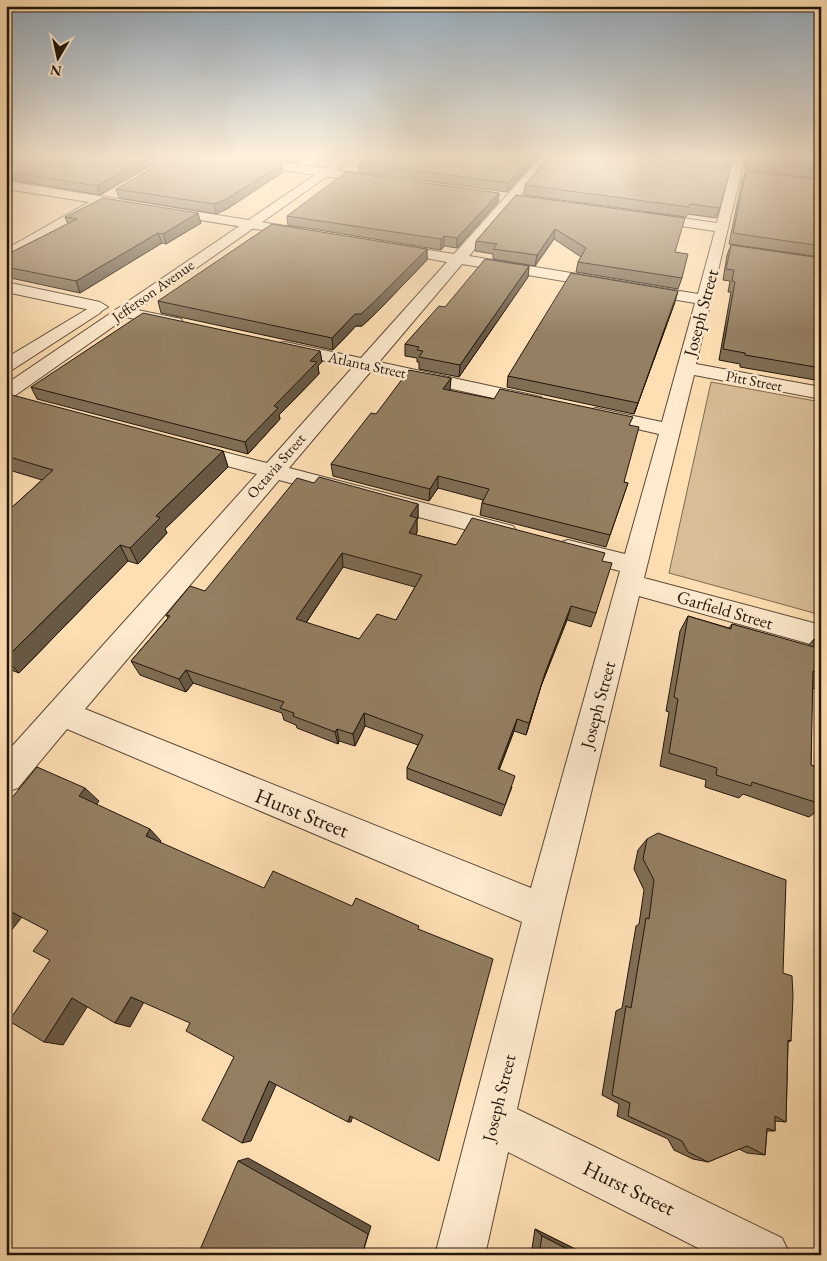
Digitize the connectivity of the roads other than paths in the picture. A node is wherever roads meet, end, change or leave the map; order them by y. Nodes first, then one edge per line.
1 (77, 215) edge
2 (193, 215) edge
3 (242, 215) edge
4 (263, 215) edge
5 (498, 215) edge
6 (636, 215) edge
7 (730, 215) edge
8 (233, 221) junction
9 (250, 224) junction
10 (319, 236) edge
11 (204, 240) dead end
12 (726, 242) junction
13 (378, 246) edge
14 (6, 255) edge
15 (456, 259) junction
16 (6, 287) edge
17 (705, 300) junction
18 (110, 307) junction
19 (190, 326) edge
20 (268, 343) edge
21 (364, 364) junction
22 (6, 366) edge
23 (687, 368) junction
24 (821, 393) edge
25 (13, 399) edge
26 (556, 405) edge
27 (575, 409) edge
28 (670, 430) junction
29 (167, 443) edge
30 (272, 471) junction
31 (632, 575) junction
32 (821, 636) edge
33 (61, 713) junction
34 (6, 777) edge
35 (544, 912) junction
36 (493, 1122) junction
37 (460, 1255) edge
38 (765, 1255) edge

1 - 14 street
2 - 8 street
3 - 8 street, Jefferson Avenue
4 - 9 street, Jefferson Avenue
5 - 15 street, Octavia Street
6 - 12 street
7 - 12 street, Joseph Street
8 - 9 street
8 - 11 street, Jefferson Avenue
9 - 10 street
9 - 18 street, Jefferson Avenue
12 - 17 street, Joseph Street
13 - 15 street
15 - 17 street
15 - 21 street, Octavia Street
16 - 18 street
17 - 23 street, Joseph Street
18 - 19 street
18 - 22 street, Jefferson Avenue
18 - 25 street, Jefferson Avenue
20 - 21 street, Atlanta Street
21 - 26 street, Atlanta Street
21 - 30 street, Octavia Street
23 - 24 street, Pitt Street
23 - 28 street, Joseph Street
27 - 28 street
28 - 31 street, Joseph Street
29 - 30 street, Garfield Street
30 - 31 street, Garfield Street
30 - 33 street, Octavia Street
31 - 32 street, Garfield Street
31 - 35 street, Joseph Street
33 - 34 street, Octavia Street
33 - 35 street, Hurst Street
35 - 36 street, Joseph Street
36 - 37 street, Joseph Street
36 - 38 street, Hurst Street

